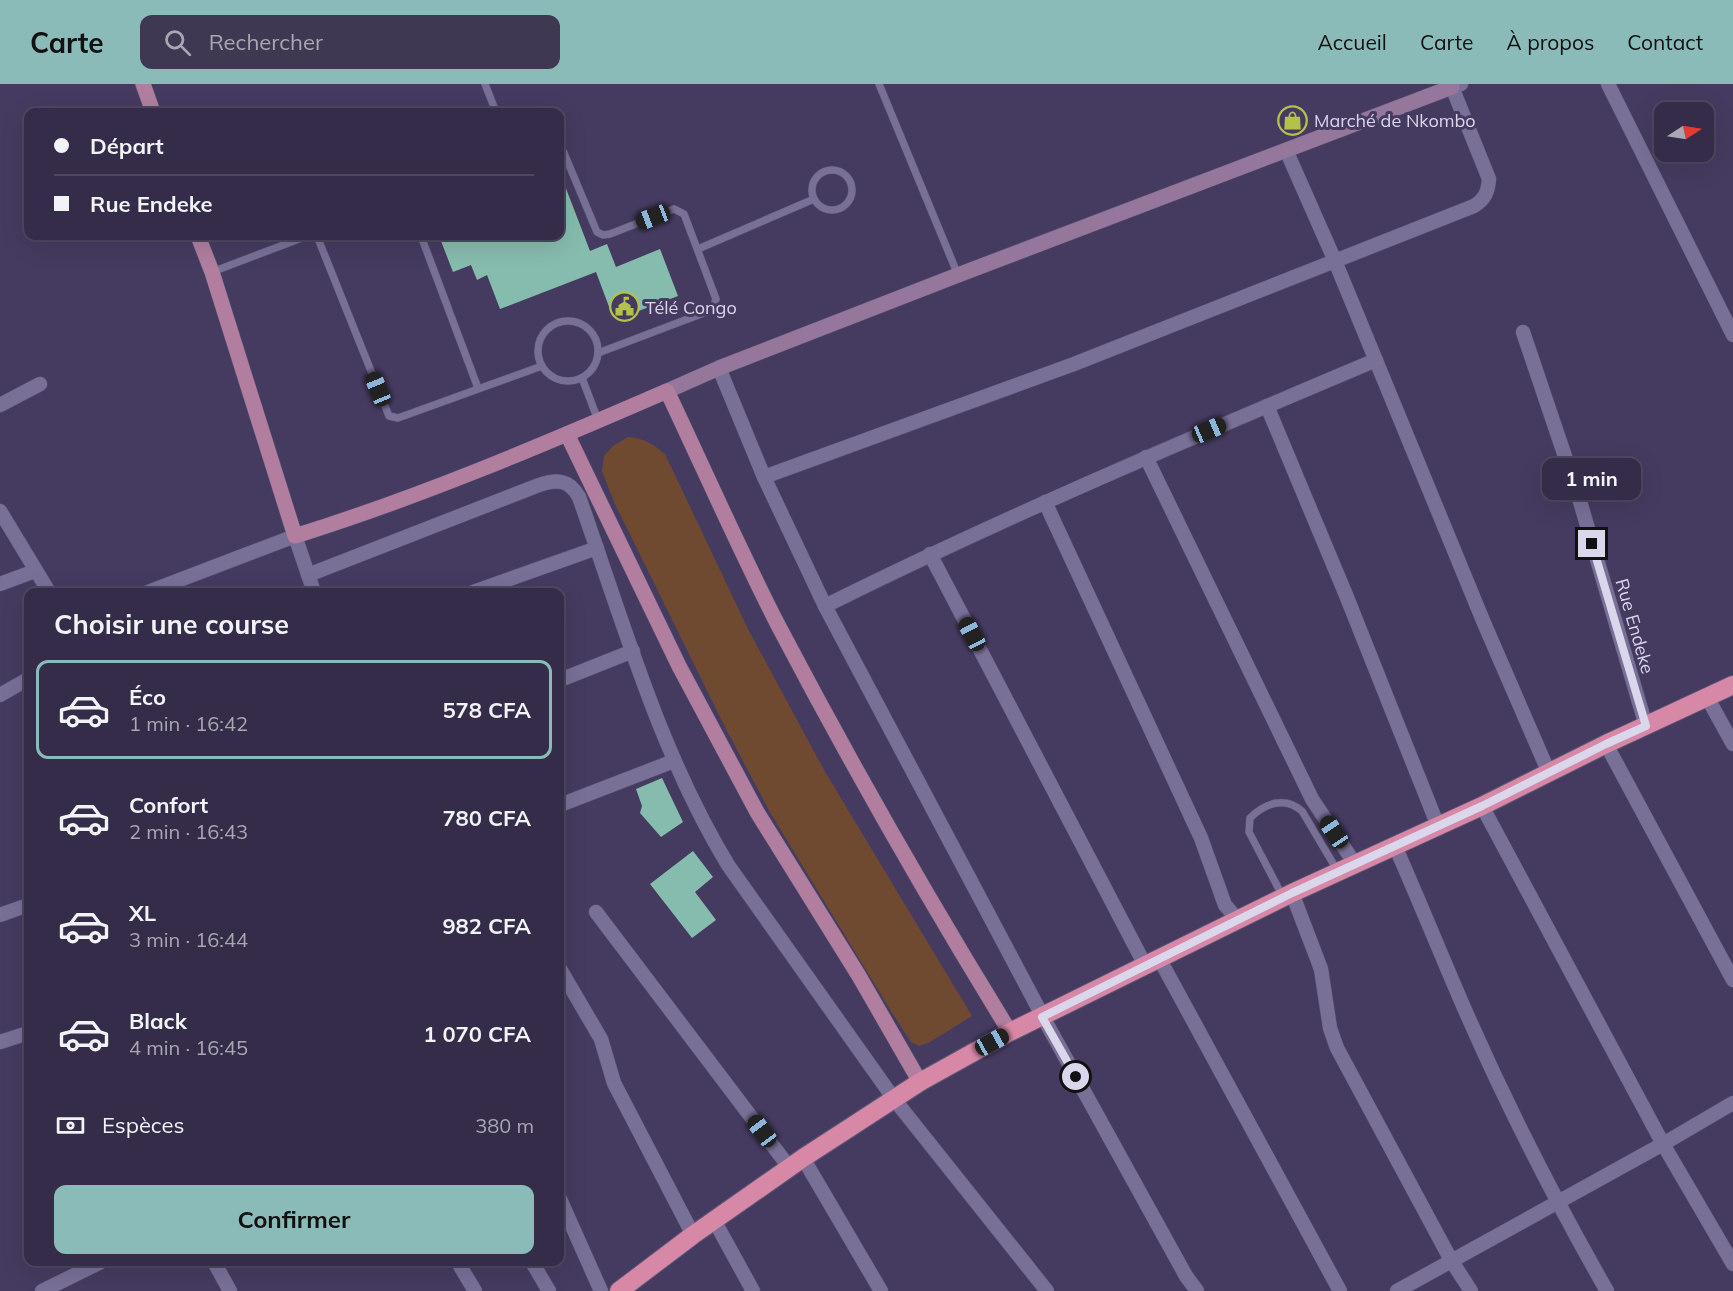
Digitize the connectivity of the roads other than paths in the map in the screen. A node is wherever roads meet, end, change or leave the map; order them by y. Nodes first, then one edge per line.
1 (143, 84) edge
2 (484, 84) edge
3 (879, 84) edge
4 (1608, 84) edge
5 (1455, 85) edge
6 (152, 108) edge
7 (494, 108) edge
8 (1286, 150) junction
9 (564, 153) edge
10 (814, 199) junction
11 (200, 240) edge
12 (296, 240) edge
13 (319, 240) edge
14 (422, 240) edge
15 (698, 249) junction
16 (1335, 261) junction
17 (212, 272) junction
18 (958, 275) junction
19 (1727, 307) edge
20 (1523, 332) dead end
21 (1733, 334) edge
22 (598, 353) junction
23 (1376, 360) junction
24 (542, 366) junction
25 (719, 368) junction
26 (582, 378) junction
27 (39, 384) dead end
28 (478, 388) junction
29 (667, 391) junction
30 (0, 405) edge
31 (1267, 406) junction
32 (599, 421) junction
33 (567, 434) junction
34 (1146, 457) junction
35 (764, 477) junction
36 (1045, 502) junction
37 (0, 511) edge
38 (295, 536) junction
39 (597, 548) junction
40 (930, 554) junction
41 (35, 571) junction
42 (308, 575) junction
43 (0, 584) edge
44 (46, 588) edge
45 (158, 588) edge
46 (313, 588) edge
47 (485, 588) edge
48 (825, 606) junction
49 (633, 651) junction
50 (564, 678) edge
51 (24, 681) edge
52 (1733, 685) edge
53 (0, 695) edge
54 (1707, 697) junction
55 (1646, 726) junction
56 (1606, 744) junction
57 (1733, 744) edge
58 (674, 760) junction
59 (1549, 773) junction
60 (564, 803) edge
61 (1482, 806) junction
62 (1438, 826) junction
63 (1395, 846) junction
64 (1355, 864) junction
65 (1338, 872) junction
66 (1287, 896) junction
67 (24, 906) edge
68 (596, 912) dead end
69 (0, 915) edge
70 (1239, 921) junction
71 (1152, 962) junction
72 (564, 976) edge
73 (1733, 980) edge
74 (1042, 1017) junction
75 (1010, 1032) junction
76 (24, 1034) edge
77 (0, 1042) edge
78 (920, 1082) junction
79 (894, 1100) junction
80 (1733, 1102) edge
81 (1663, 1144) junction
82 (796, 1162) junction
83 (1557, 1202) junction
84 (564, 1208) edge
85 (714, 1220) junction
86 (693, 1235) junction
87 (1451, 1260) junction
88 (1733, 1264) edge
89 (93, 1266) edge
90 (216, 1266) edge
91 (460, 1266) dead end
92 (534, 1266) edge
93 (42, 1291) edge
94 (230, 1291) edge
95 (475, 1291) edge
96 (549, 1291) edge
97 (601, 1291) edge
98 (619, 1291) edge
99 (753, 1291) edge
100 (880, 1291) edge
101 (1047, 1291) edge
102 (1197, 1291) edge
103 (1340, 1291) edge
104 (1397, 1291) edge
105 (1471, 1291) edge
106 (1607, 1291) edge

1 - 6 main road
2 - 7 lane
3 - 18 lane
4 - 19 street
5 - 8 street
5 - 16 street
8 - 16 street
8 - 18 street
9 - 15 lane
10 - 10 lane
10 - 15 lane
11 - 17 main road
12 - 17 lane
13 - 28 lane
14 - 28 lane
15 - 22 lane
16 - 23 street
16 - 35 street
17 - 38 main road
18 - 25 street
19 - 21 street
20 - 55 street, Rue Endeke
22 - 24 lane
22 - 26 lane
23 - 31 street
23 - 59 street
24 - 26 lane
24 - 28 lane
25 - 29 street
25 - 35 street
26 - 32 lane
27 - 30 street
29 - 32 main road
29 - 75 main road
31 - 34 street
31 - 62 street
32 - 33 main road
33 - 38 main road
33 - 78 main road
34 - 36 street
34 - 64 street
35 - 48 street
36 - 40 street
36 - 70 street
37 - 41 street
38 - 42 street
38 - 45 street
39 - 42 street
39 - 47 street
39 - 49 street
40 - 48 street
40 - 71 street
41 - 43 street
41 - 44 street
42 - 46 street
48 - 74 street
49 - 50 street
49 - 58 street
51 - 53 street
52 - 54 highway
54 - 55 highway
54 - 57 street
55 - 56 highway
56 - 59 highway
56 - 73 street
58 - 60 street
58 - 79 street
59 - 61 highway
61 - 62 highway
61 - 81 street
62 - 63 highway
63 - 64 highway
63 - 83 street
64 - 65 highway
65 - 66 highway
65 - 66 lane
66 - 70 highway
66 - 87 street
67 - 69 street
68 - 82 street
70 - 71 highway
71 - 74 highway
71 - 103 street
72 - 86 street
74 - 75 highway
74 - 102 street
75 - 78 highway
76 - 77 street
78 - 79 highway
79 - 82 highway
79 - 101 street
80 - 81 street
81 - 83 street
81 - 88 street
82 - 85 highway
82 - 100 street
83 - 87 street
83 - 106 street
84 - 97 street
85 - 86 highway
85 - 99 street
86 - 98 highway
87 - 104 street
87 - 105 street
89 - 93 street
90 - 94 street
91 - 95 street
92 - 96 street

